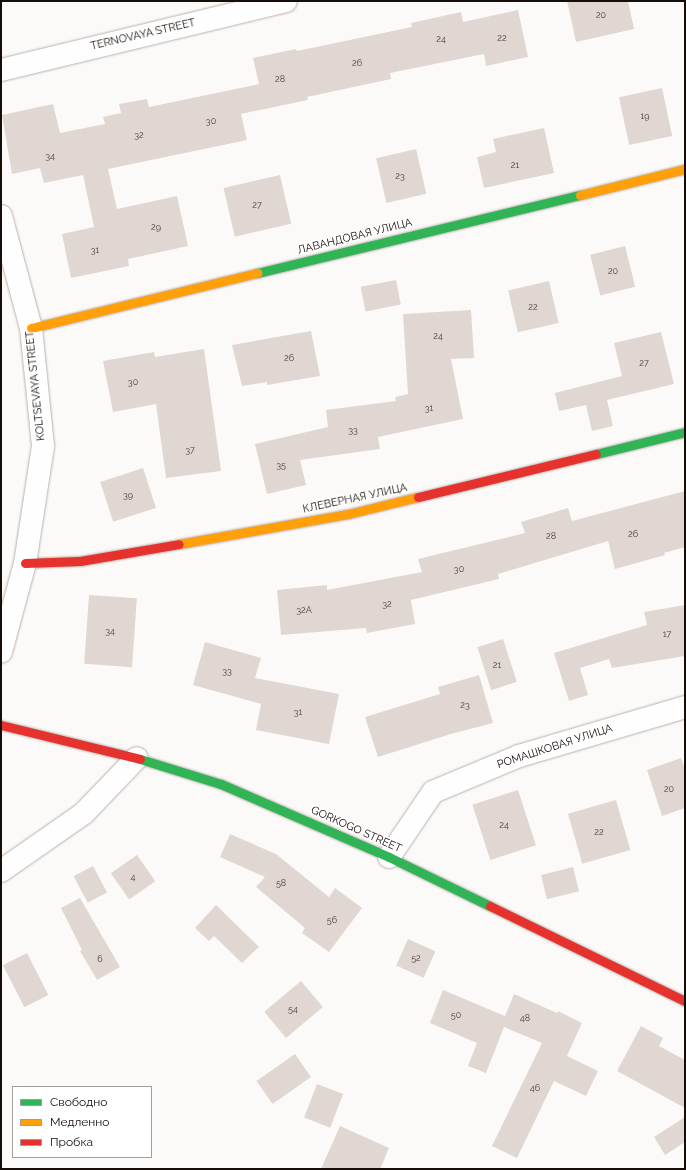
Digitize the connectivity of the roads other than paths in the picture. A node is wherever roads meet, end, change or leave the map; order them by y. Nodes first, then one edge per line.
1 (286, 1) edge
2 (1, 70) edge
3 (685, 169) edge
4 (1, 216) edge
5 (30, 328) junction
6 (685, 432) edge
7 (25, 563) junction
8 (1, 652) edge
9 (685, 707) edge
10 (1, 725) edge
11 (137, 758) junction
12 (389, 857) junction
13 (1, 872) edge
14 (685, 1001) edge

1 - 2 street, TERNOVAYA STREET
3 - 5 street, ЛАВАНДОВАЯ УЛИЦА
4 - 5 street, KOLTSEVAYA STREET
5 - 7 street, KOLTSEVAYA STREET
6 - 7 street, КЛЕВЕРНАЯ УЛИЦА
7 - 8 street, KOLTSEVAYA STREET
9 - 12 street, РОМАШКОВАЯ УЛИЦА
10 - 11 street, GORKOGO STREET
11 - 12 street, GORKOGO STREET
11 - 13 street
12 - 14 street, GORKOGO STREET

